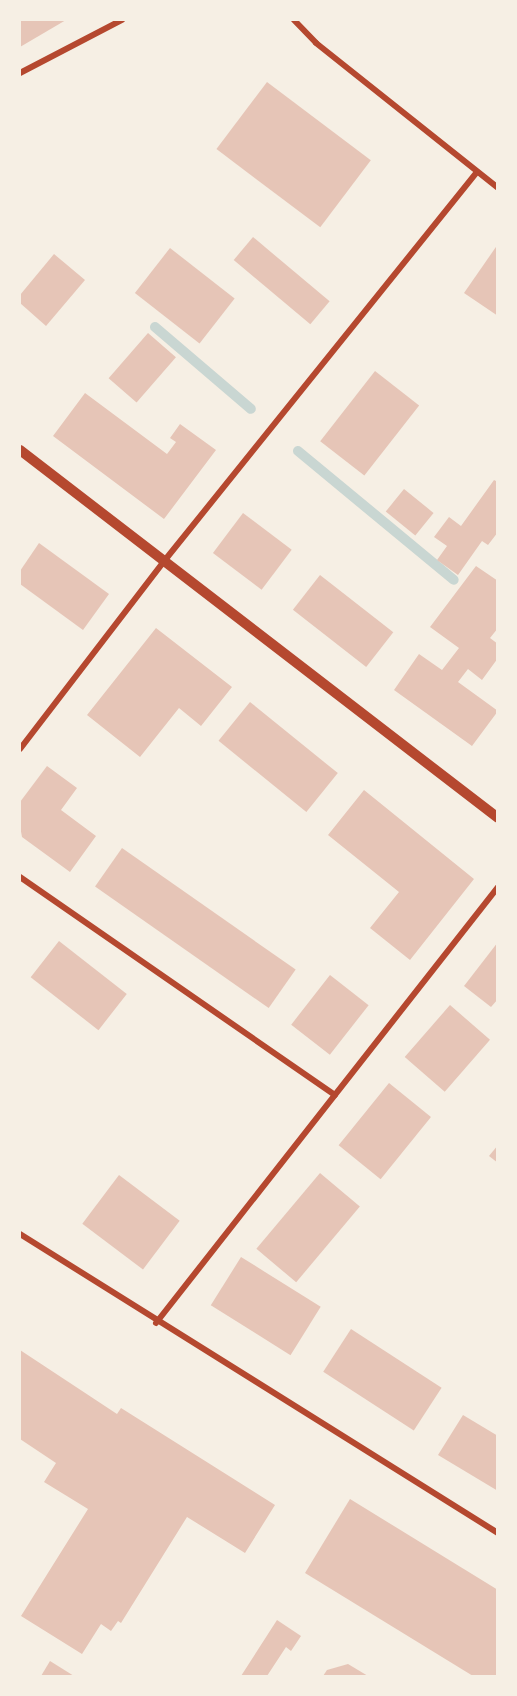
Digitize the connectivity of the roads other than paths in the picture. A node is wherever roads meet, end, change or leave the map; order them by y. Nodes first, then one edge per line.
1 (122, 20) edge
2 (294, 20) edge
3 (20, 73) edge
4 (477, 172) junction
5 (498, 188) edge
6 (20, 450) edge
7 (165, 560) junction
8 (20, 749) edge
9 (498, 818) edge
10 (20, 877) edge
11 (498, 888) edge
12 (335, 1095) junction
13 (20, 1234) edge
14 (156, 1323) junction
15 (498, 1533) edge

1 - 3 street
2 - 4 street
4 - 5 street
4 - 7 street
6 - 7 street
7 - 8 street
7 - 9 street
10 - 12 street
11 - 12 street
12 - 14 street
13 - 14 street
14 - 15 street

